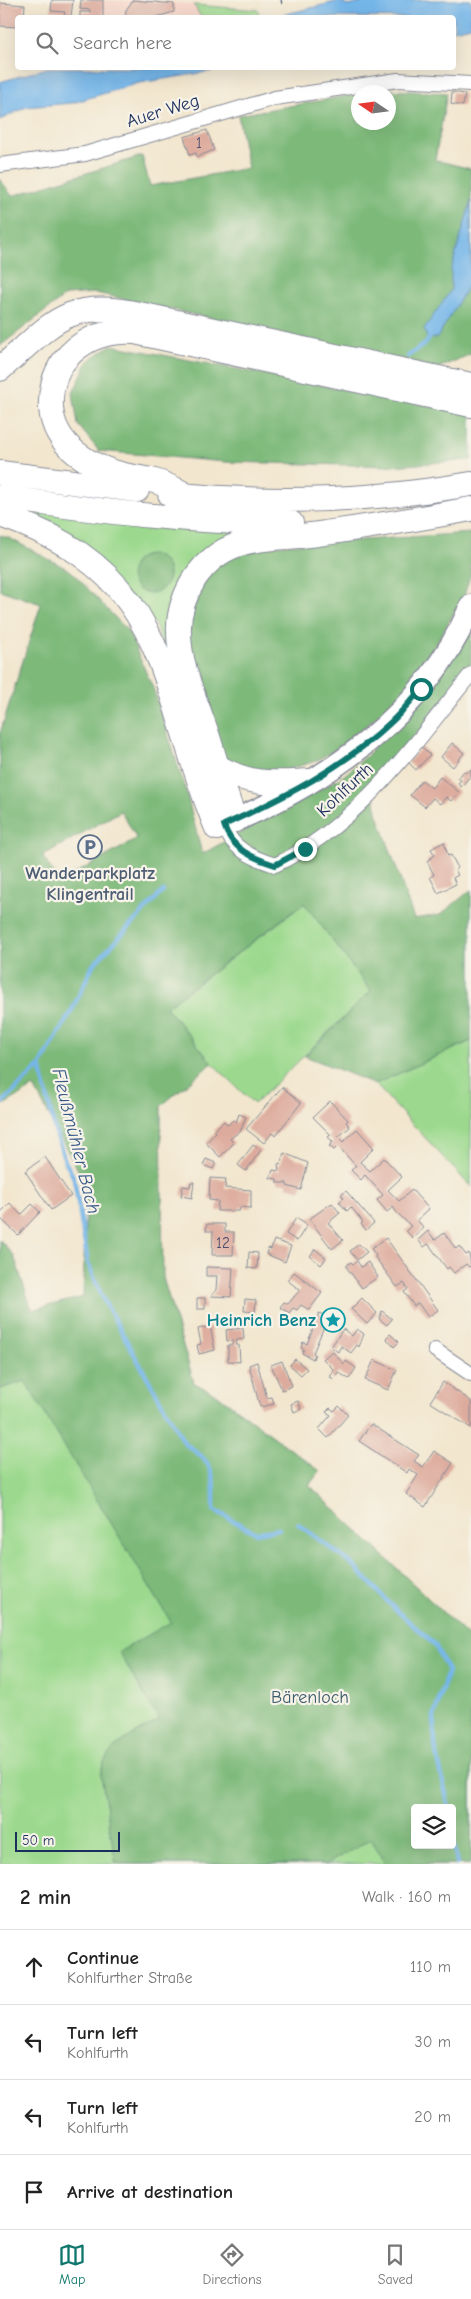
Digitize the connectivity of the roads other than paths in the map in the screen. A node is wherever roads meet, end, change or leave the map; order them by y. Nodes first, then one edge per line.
1 (471, 84) edge
2 (0, 165) edge
3 (0, 368) edge
4 (466, 379) edge
5 (471, 405) edge
6 (0, 472) edge
7 (471, 484) edge
8 (186, 495) junction
9 (0, 497) edge
10 (469, 510) edge
11 (0, 514) edge
12 (408, 519) junction
13 (471, 606) edge
14 (471, 674) edge
15 (218, 767) junction
16 (310, 781) junction
17 (225, 824) junction
18 (435, 1350) dead end
19 (471, 1374) edge

1 - 2 street, Auer Weg
3 - 4 highway
5 - 8 highway
6 - 8 highway
7 - 8 highway
9 - 12 highway
10 - 12 highway
11 - 17 highway
12 - 15 highway
13 - 16 main road
14 - 17 street, Kohlfurth
15 - 16 highway
15 - 17 highway
16 - 17 main road
18 - 19 street

